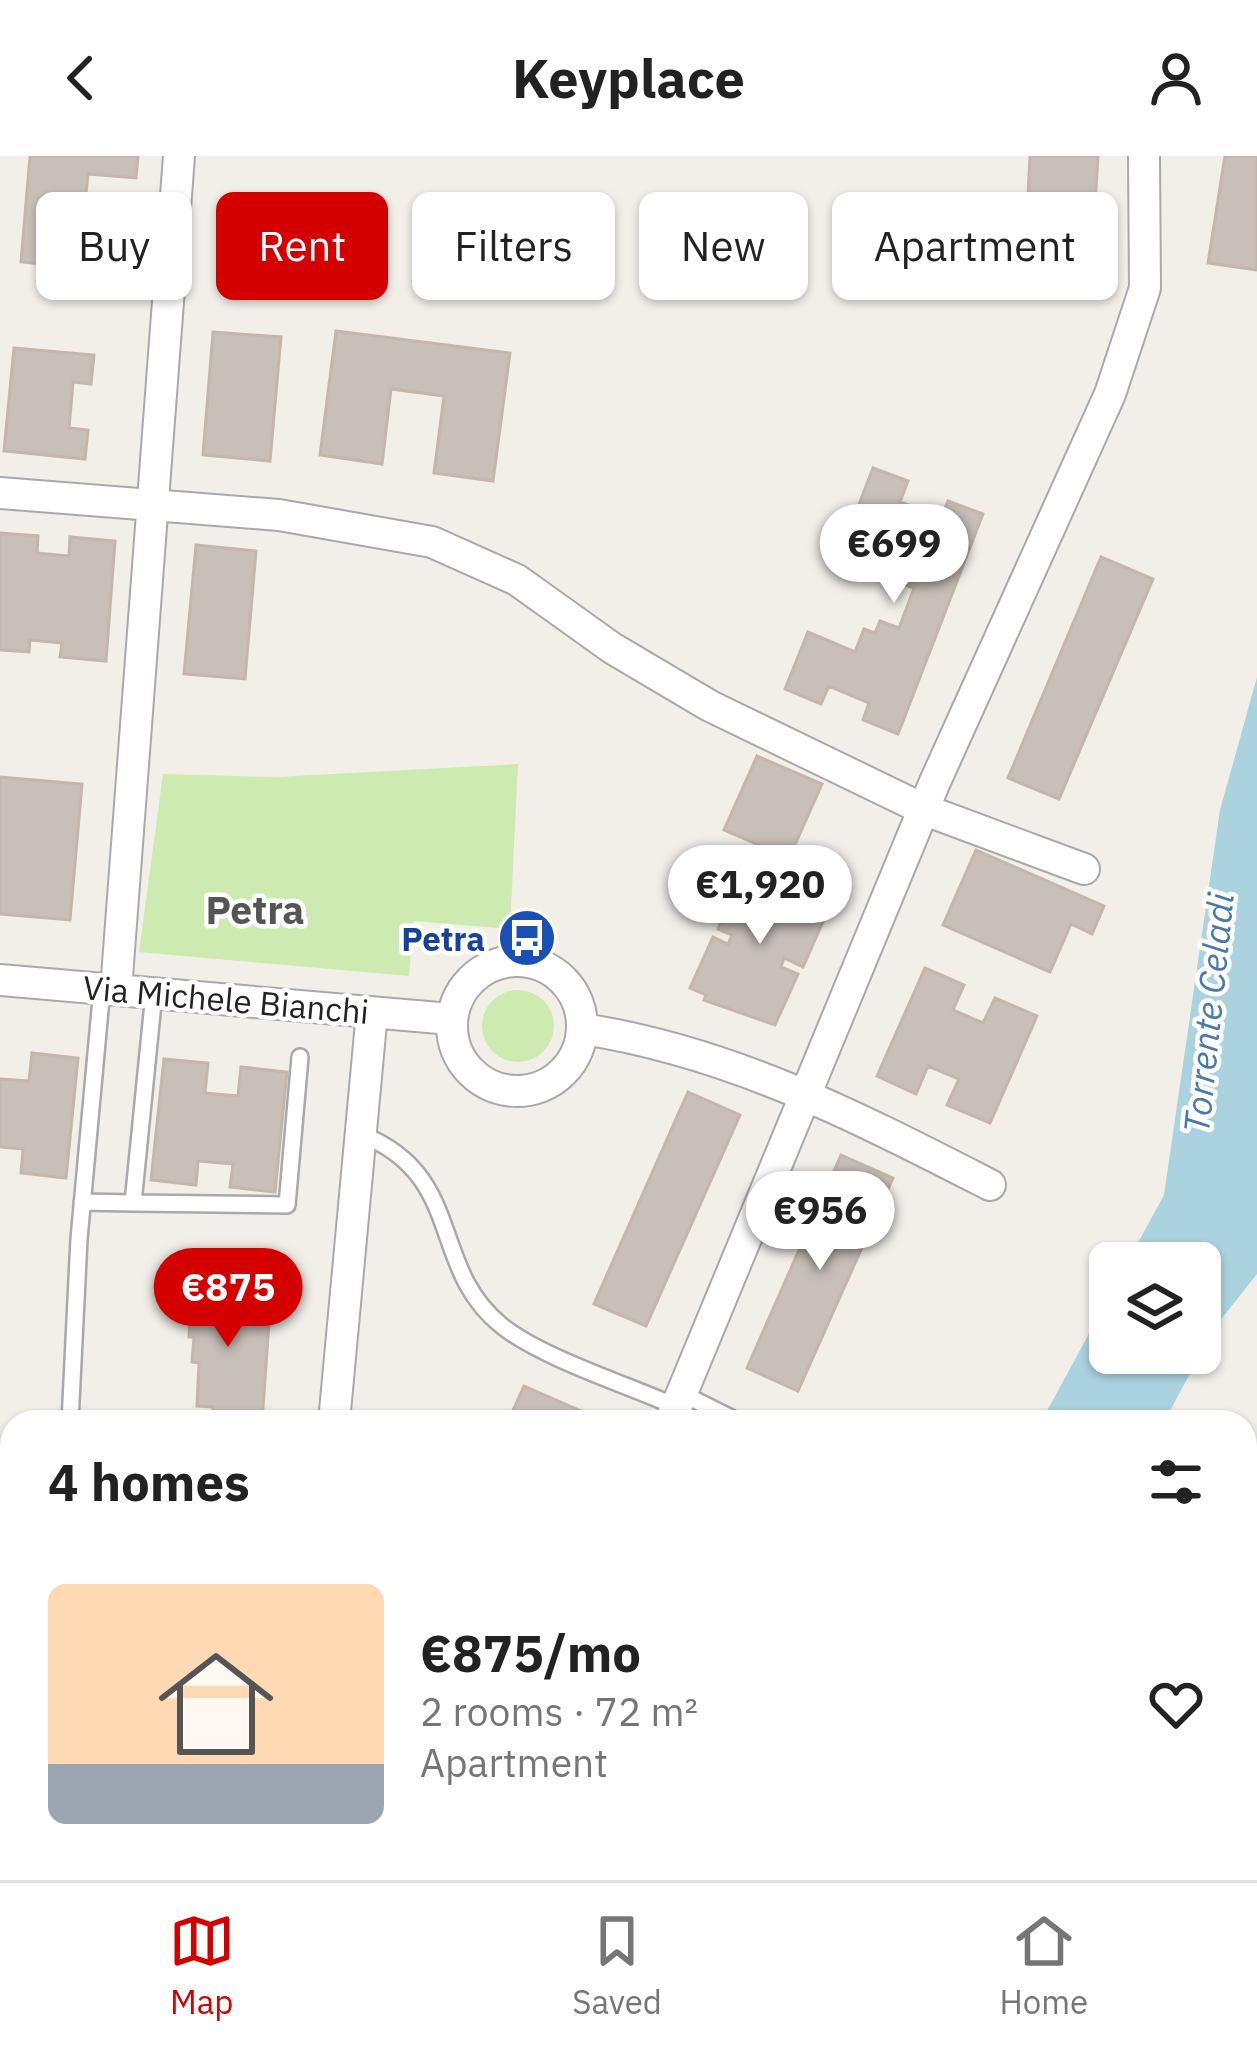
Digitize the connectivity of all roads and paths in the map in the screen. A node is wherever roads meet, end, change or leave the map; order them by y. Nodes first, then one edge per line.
1 (179, 156) edge
2 (1144, 156) edge
3 (0, 493) edge
4 (153, 503) junction
5 (925, 809) junction
6 (1084, 869) dead end
7 (0, 980) edge
8 (109, 989) junction
9 (154, 993) junction
10 (372, 1012) junction
11 (451, 1019) junction
12 (583, 1029) junction
13 (300, 1057) dead end
14 (805, 1090) junction
15 (361, 1134) junction
16 (990, 1185) dead end
17 (82, 1202) junction
18 (133, 1203) junction
19 (677, 1408) edge
20 (71, 1410) edge
21 (335, 1410) edge

1 - 4 street
2 - 5 street
3 - 4 street
4 - 5 street
4 - 8 street
5 - 6 street
5 - 14 street
7 - 8 street, Via Michele Bianchi
8 - 9 street, Via Michele Bianchi
8 - 17 lane
9 - 10 street, Via Michele Bianchi
9 - 18 lane
10 - 11 street, Via Michele Bianchi
10 - 15 street
11 - 12 street
11 - 12 street
12 - 14 street
13 - 18 lane
14 - 16 street
14 - 19 street
15 - 19 lane
15 - 21 street
17 - 18 lane
17 - 20 lane

